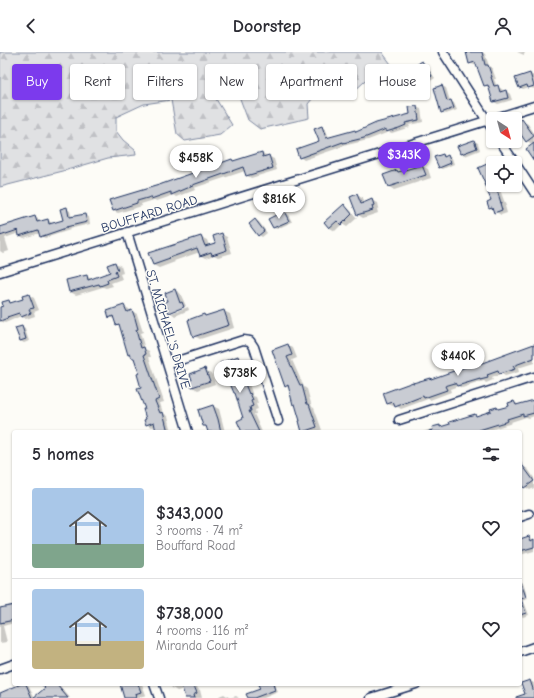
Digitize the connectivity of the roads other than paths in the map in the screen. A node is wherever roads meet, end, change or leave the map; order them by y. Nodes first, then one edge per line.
1 (442, 52) edge
2 (534, 106) edge
3 (515, 112) edge
4 (486, 119) edge
5 (486, 121) edge
6 (522, 174) edge
7 (534, 192) edge
8 (127, 232) junction
9 (0, 272) edge
10 (168, 364) junction
11 (534, 377) edge
12 (399, 420) dead end
13 (278, 421) dead end
14 (187, 430) edge
15 (529, 514) dead end
16 (522, 516) edge
17 (534, 647) edge
18 (522, 651) edge
19 (12, 665) edge
20 (0, 669) edge
21 (155, 686) edge
22 (399, 686) edge
23 (158, 698) edge
24 (371, 698) edge

1 - 4 street
2 - 3 street, BOUFFARD ROAD
5 - 8 street, BOUFFARD ROAD
6 - 7 street
8 - 9 street, BOUFFARD ROAD
8 - 10 street, ST. MICHAEL'S DRIVE
10 - 13 street
10 - 14 street, ST. MICHAEL'S DRIVE
11 - 12 street
15 - 16 street
17 - 18 street
19 - 20 street
21 - 23 street
22 - 24 street

